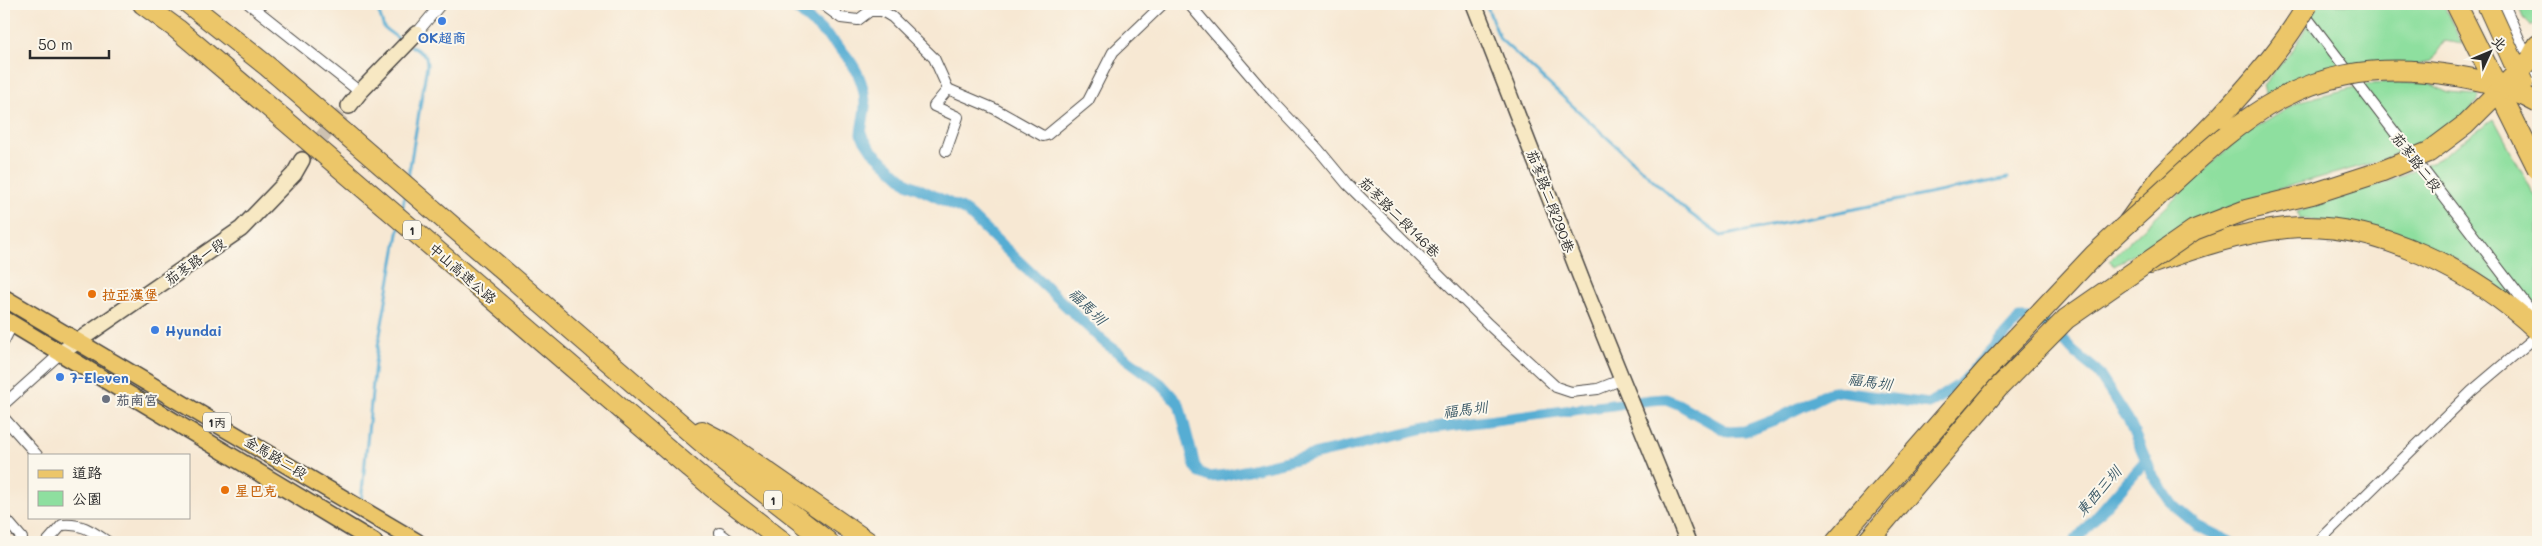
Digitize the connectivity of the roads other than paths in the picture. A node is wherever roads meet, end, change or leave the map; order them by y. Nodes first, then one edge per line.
1 (143, 4) edge
2 (189, 4) edge
3 (249, 4) edge
4 (441, 4) edge
5 (822, 4) edge
6 (1163, 4) edge
7 (1189, 4) edge
8 (1474, 4) edge
9 (2297, 4) edge
10 (2308, 4) edge
11 (2456, 4) edge
12 (2487, 4) edge
13 (2504, 4) edge
14 (410, 41) joint
15 (2538, 45) edge
16 (2538, 83) edge
17 (948, 89) junction
18 (360, 92) junction
19 (2538, 103) edge
20 (349, 106) tunnel mouth
21 (2538, 114) edge
22 (946, 151) dead end
23 (302, 160) tunnel mouth
24 (2538, 169) edge
25 (2127, 224) junction
26 (2137, 269) junction
27 (4, 298) edge
28 (2538, 320) edge
29 (8, 321) edge
30 (2538, 331) edge
31 (2538, 336) edge
32 (78, 340) junction
33 (4, 341) edge
34 (62, 352) junction
35 (1623, 378) junction
36 (4, 404) edge
37 (671, 415) junction
38 (4, 418) edge
39 (1918, 450) junction
40 (36, 454) edge
41 (711, 486) junction
42 (4, 517) edge
43 (1887, 518) junction
44 (720, 533) dead end
45 (365, 536) edge
46 (22, 538) dead end
47 (47, 542) edge
48 (108, 542) edge
49 (417, 542) edge
50 (732, 542) edge
51 (763, 542) edge
52 (783, 542) edge
53 (828, 542) edge
54 (868, 542) edge
55 (1688, 542) edge
56 (1822, 542) edge
57 (1836, 542) edge
58 (1867, 542) edge
59 (1877, 542) edge
60 (2318, 542) edge

1 - 41 highway, 中山高速公路 / 1
2 - 37 highway, 中山高速公路 / 1
3 - 18 street
4 - 14 street
5 - 17 street
6 - 17 street
7 - 35 street, 茄苳路二段146巷
8 - 35 street, 茄苳路二段290巷
9 - 28 street, 茄苳路二段
10 - 25 highway, bridge
11 - 24 highway, bridge
12 - 21 highway, bridge
13 - 16 street
14 - 18 street
15 - 26 highway, bridge
17 - 22 street
18 - 20 street
19 - 25 highway, bridge
23 - 32 street, 茄苳路一段
25 - 39 highway
26 - 30 highway, bridge
26 - 43 highway, bridge
27 - 32 main road, 金馬路二段 / 1丙
29 - 33 street
29 - 34 main road, 金馬路二段 / 1丙
31 - 60 street
32 - 34 street, 茄苳路一段
32 - 49 main road, 金馬路二段 / 1丙
34 - 36 street, 茄苳路一段
34 - 45 main road, 金馬路二段 / 1丙
35 - 55 street, 茄苳路二段290巷
37 - 53 highway, 中山高速公路 / 1
37 - 54 highway
38 - 40 street
39 - 56 highway
39 - 57 highway
41 - 51 highway
41 - 52 highway, 中山高速公路 / 1
42 - 46 street
43 - 58 highway, bridge
43 - 59 highway, bridge
44 - 50 street
47 - 48 street

